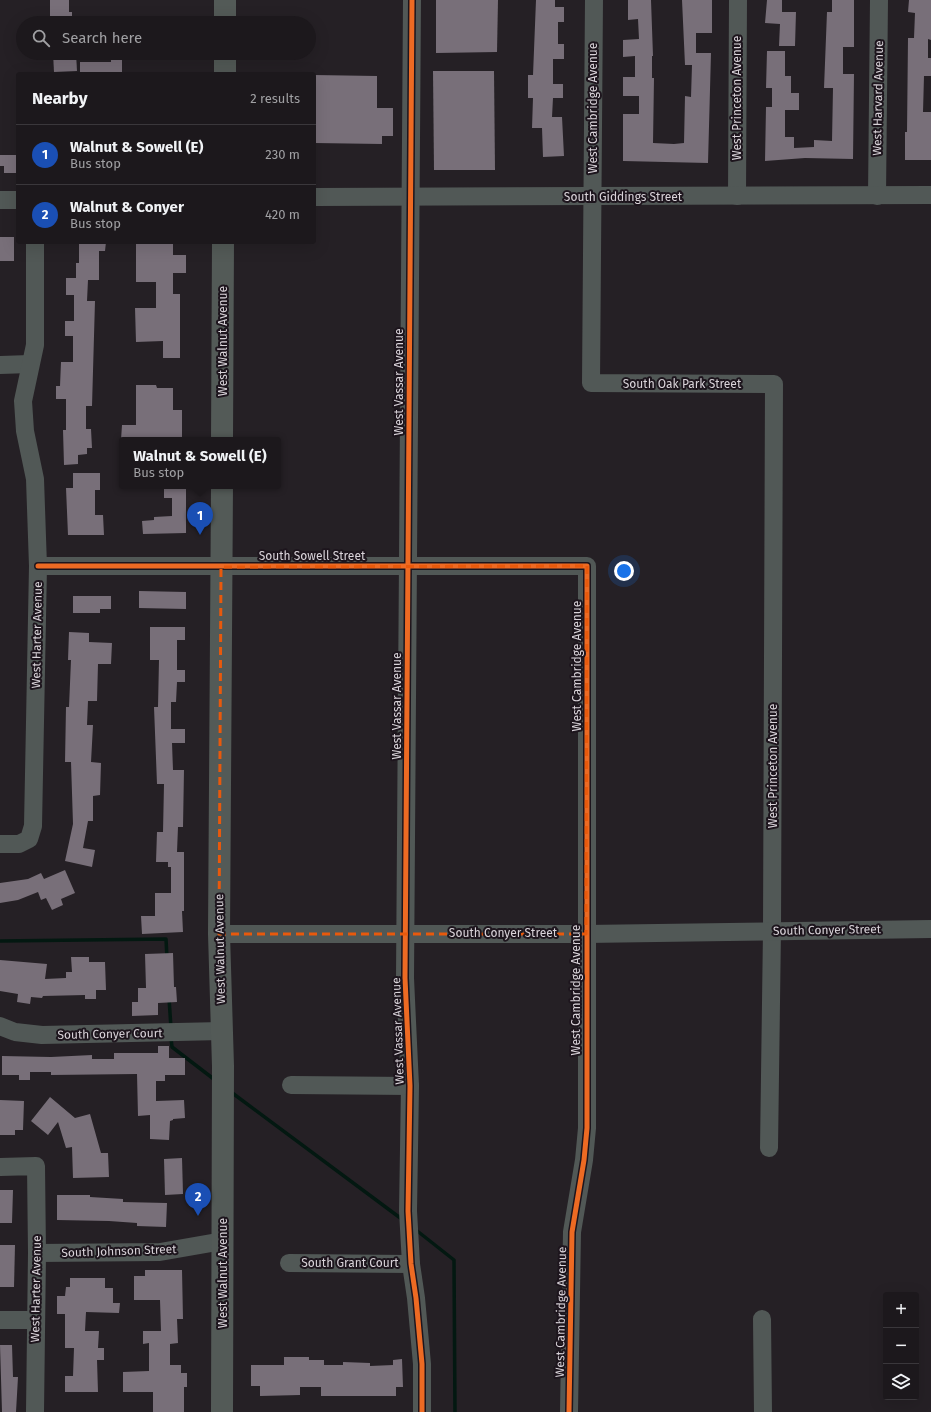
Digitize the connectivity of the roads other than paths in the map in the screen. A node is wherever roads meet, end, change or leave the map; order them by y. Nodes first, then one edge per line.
1 (225, 0) edge
2 (412, 0) edge
3 (594, 0) edge
4 (738, 0) edge
5 (879, 0) edge
6 (225, 16) edge
7 (225, 60) edge
8 (225, 72) edge
9 (931, 195) edge
10 (737, 196) junction
11 (877, 196) junction
12 (410, 197) junction
13 (593, 197) junction
14 (316, 198) edge
15 (0, 200) edge
16 (16, 200) edge
17 (35, 244) edge
18 (223, 244) edge
19 (30, 364) junction
20 (0, 365) edge
21 (591, 383) joint
22 (774, 384) joint
23 (222, 437) edge
24 (222, 489) edge
25 (38, 566) junction
26 (408, 566) junction
27 (587, 566) joint
28 (221, 567) junction
29 (0, 844) edge
30 (931, 929) edge
31 (772, 930) junction
32 (405, 933) junction
33 (219, 934) junction
34 (586, 934) junction
35 (0, 1026) edge
36 (222, 1031) junction
37 (291, 1085) dead end
38 (410, 1086) junction
39 (769, 1148) dead end
40 (0, 1167) edge
41 (223, 1241) junction
42 (37, 1253) junction
43 (290, 1263) dead end
44 (411, 1264) junction
45 (762, 1319) dead end
46 (0, 1320) edge
47 (36, 1320) junction
48 (35, 1412) edge
49 (222, 1412) edge
50 (422, 1412) edge
51 (569, 1412) edge
52 (763, 1412) edge

1 - 6 main road
2 - 12 street, West Vassar Avenue
3 - 13 street, West Cambridge Avenue
4 - 10 street, West Princeton Avenue
5 - 11 street, West Harvard Avenue
7 - 8 main road
9 - 11 street, South Giddings Street
10 - 11 street, South Giddings Street
10 - 13 street, South Giddings Street
12 - 13 street, South Giddings Street
12 - 14 street, South Giddings Street
12 - 26 street, West Vassar Avenue
13 - 21 street, West Cambridge Avenue
15 - 16 street
17 - 19 street, West Harter Avenue
18 - 23 main road, West Walnut Avenue
19 - 20 street
19 - 25 street, West Harter Avenue
21 - 22 street, South Oak Park Street
22 - 31 street, West Princeton Avenue
24 - 28 main road, West Walnut Avenue
25 - 28 street, South Sowell Street
25 - 29 street, West Harter Avenue
26 - 27 street, South Sowell Street
26 - 28 street, South Sowell Street
26 - 32 street, West Vassar Avenue
27 - 34 street, West Cambridge Avenue
28 - 33 main road, West Walnut Avenue
30 - 31 street, South Conyer Street
31 - 34 street, South Conyer Street
31 - 39 street, West Princeton Avenue
32 - 33 street, South Conyer Street
32 - 34 street, South Conyer Street
32 - 38 street, West Vassar Avenue
33 - 36 main road, West Walnut Avenue
34 - 51 street, West Cambridge Avenue
35 - 36 street, South Conyer Court
36 - 41 main road, West Walnut Avenue
37 - 38 street
38 - 44 street, West Vassar Avenue
40 - 42 street, West Harter Avenue
41 - 42 street, South Johnson Street
41 - 49 main road, West Walnut Avenue
42 - 47 street, West Harter Avenue
43 - 44 street, South Grant Court
44 - 50 street, West Vassar Avenue
45 - 52 street
46 - 47 street
47 - 48 street, West Harter Avenue

